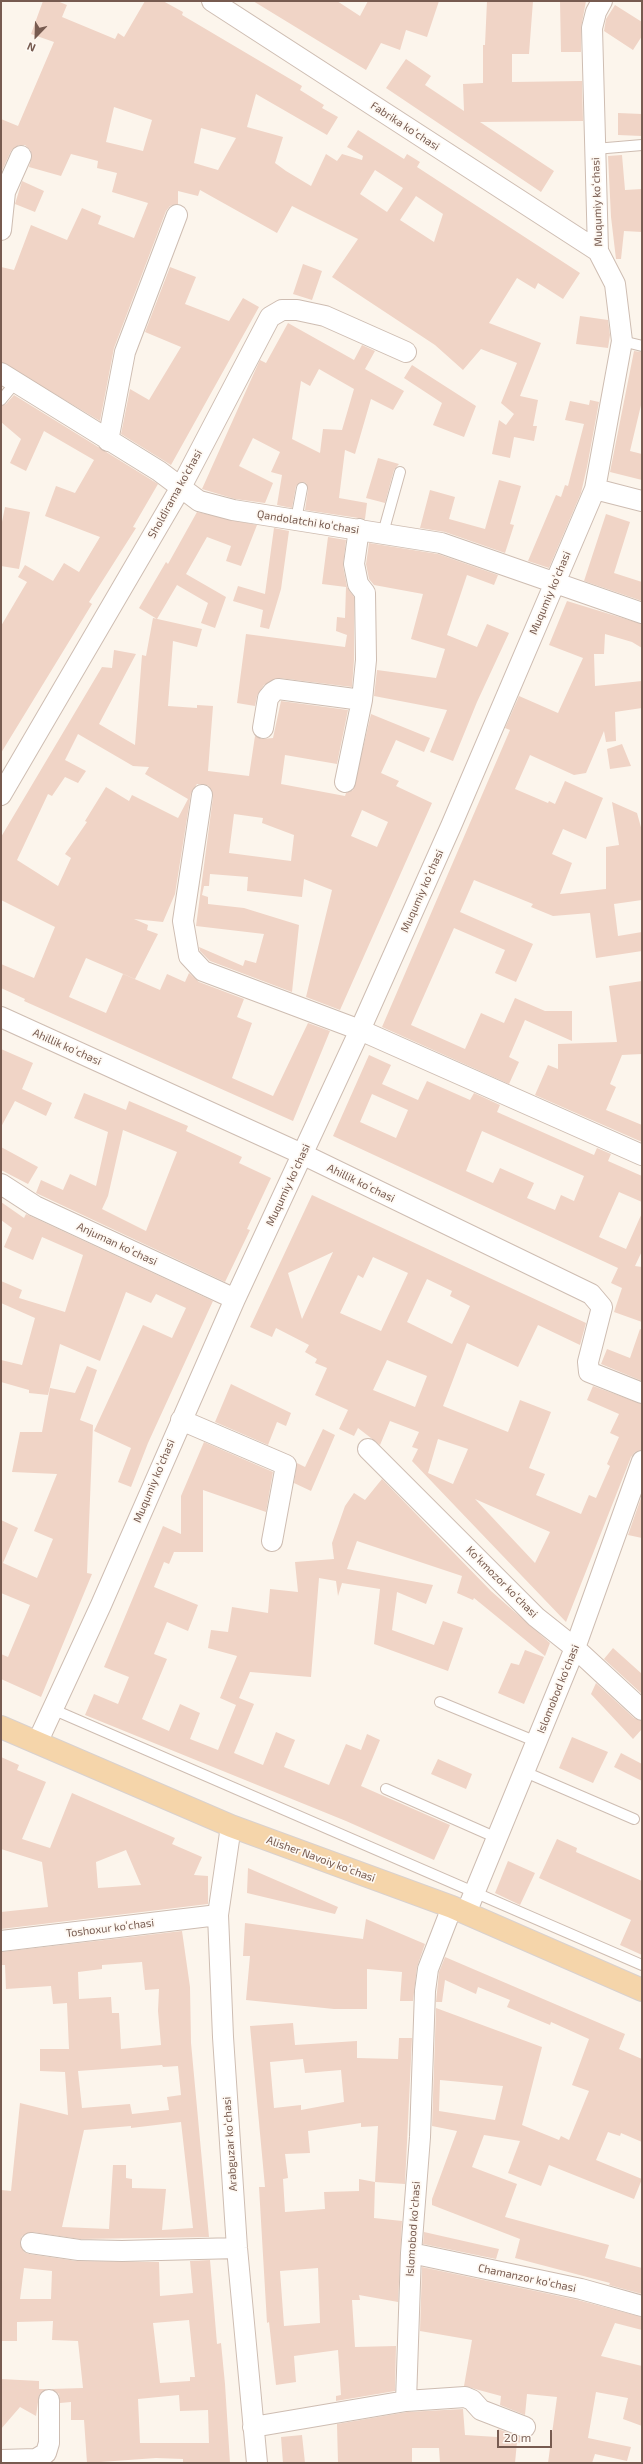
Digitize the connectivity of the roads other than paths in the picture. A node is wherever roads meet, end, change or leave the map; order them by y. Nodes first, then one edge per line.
1 (212, 1) edge
2 (602, 1) edge
3 (642, 145) edge
4 (595, 149) junction
5 (21, 156) dead end
6 (177, 216) dead end
7 (1, 230) edge
8 (598, 251) junction
9 (622, 341) junction
10 (642, 346) edge
11 (406, 352) dead end
12 (8, 377) edge
13 (1, 400) edge
14 (108, 440) junction
15 (400, 472) dead end
16 (181, 487) junction
17 (302, 488) dead end
18 (594, 489) junction
19 (642, 501) edge
20 (296, 520) junction
21 (359, 529) junction
22 (382, 533) junction
23 (554, 583) junction
24 (642, 612) edge
25 (362, 700) junction
26 (263, 728) dead end
27 (345, 782) dead end
28 (1, 795) edge
29 (202, 795) dead end
30 (1, 1017) edge
31 (360, 1030) junction
32 (302, 1154) junction
33 (642, 1155) edge
34 (1, 1184) edge
35 (235, 1299) junction
36 (642, 1393) edge
37 (181, 1420) junction
38 (368, 1449) dead end
39 (641, 1466) edge
40 (272, 1541) dead end
41 (575, 1648) junction
42 (440, 1702) dead end
43 (52, 1709) junction
44 (642, 1710) edge
45 (1, 1727) edge
46 (537, 1742) junction
47 (37, 1743) junction
48 (524, 1772) junction
49 (386, 1789) dead end
50 (634, 1819) dead end
51 (231, 1826) junction
52 (497, 1838) junction
53 (475, 1893) junction
54 (459, 1910) junction
55 (218, 1915) junction
56 (1, 1941) edge
57 (642, 1965) edge
58 (642, 1990) edge
59 (31, 2243) dead end
60 (237, 2248) junction
61 (411, 2253) junction
62 (642, 2306) edge
63 (49, 2400) dead end
64 (406, 2401) junction
65 (253, 2427) junction
66 (525, 2427) dead end
67 (1, 2460) edge
68 (257, 2463) edge

1 - 8 street, Fabrika koʻchasi
2 - 4 street, Muqumiy koʻchasi
3 - 4 lane
4 - 8 street, Muqumiy koʻchasi
5 - 7 street
6 - 14 street
8 - 9 street, Muqumiy koʻchasi
9 - 10 lane
9 - 18 street, Muqumiy koʻchasi
11 - 16 street, Sholdirama ko‘chasi
12 - 13 lane
12 - 14 street, Qandolatchi koʻchasi
14 - 16 street, Qandolatchi koʻchasi
15 - 22 lane
16 - 20 street, Qandolatchi koʻchasi
16 - 28 street, Sholdirama ko‘chasi
17 - 20 lane
18 - 19 street
18 - 23 street, Muqumiy koʻchasi
20 - 21 street, Qandolatchi koʻchasi
21 - 22 street, Qandolatchi koʻchasi
21 - 25 street
22 - 23 street, Qandolatchi koʻchasi
23 - 24 street, Qandolatchi koʻchasi
23 - 31 street, Muqumiy koʻchasi
25 - 26 street
25 - 27 street
29 - 31 street
30 - 32 street, Ahillik koʻchasi
31 - 32 street, Muqumiy koʻchasi
31 - 33 street
32 - 35 street, Muqumiy koʻchasi
32 - 36 street, Ahillik koʻchasi
34 - 35 street, Anjuman koʻchasi
35 - 37 street, Muqumiy koʻchasi
37 - 40 street
37 - 43 street, Muqumiy koʻchasi
38 - 41 street, Koʻkmozor koʻchasi
39 - 41 street, Islomobod ko‘chasi
41 - 44 street, Koʻkmozor koʻchasi
41 - 46 street, Islomobod ko‘chasi
42 - 46 lane
43 - 47 street, Muqumiy koʻchasi
43 - 53 lane
45 - 47 main road, Alisher Navoiy koʻchasi
46 - 48 street, Islomobod ko‘chasi
47 - 51 main road, Alisher Navoiy koʻchasi
48 - 50 lane
48 - 52 street, Islomobod ko‘chasi
49 - 52 lane
51 - 54 main road, Alisher Navoiy koʻchasi
51 - 55 street, Arabguzar koʻchasi
52 - 53 street, Islomobod ko‘chasi
53 - 54 street, Islomobod ko‘chasi
53 - 57 lane
54 - 58 main road, Alisher Navoiy koʻchasi
54 - 61 street, Islomobod koʻchasi
55 - 56 street, Toshoxur koʻchasi
55 - 60 street, Arabguzar koʻchasi
59 - 60 street
60 - 65 street, Arabguzar koʻchasi
61 - 62 street, Chamanzor koʻchasi
61 - 64 street, Islomobod koʻchasi
63 - 67 street
64 - 65 street
64 - 66 street
65 - 68 street, Arabguzar koʻchasi

